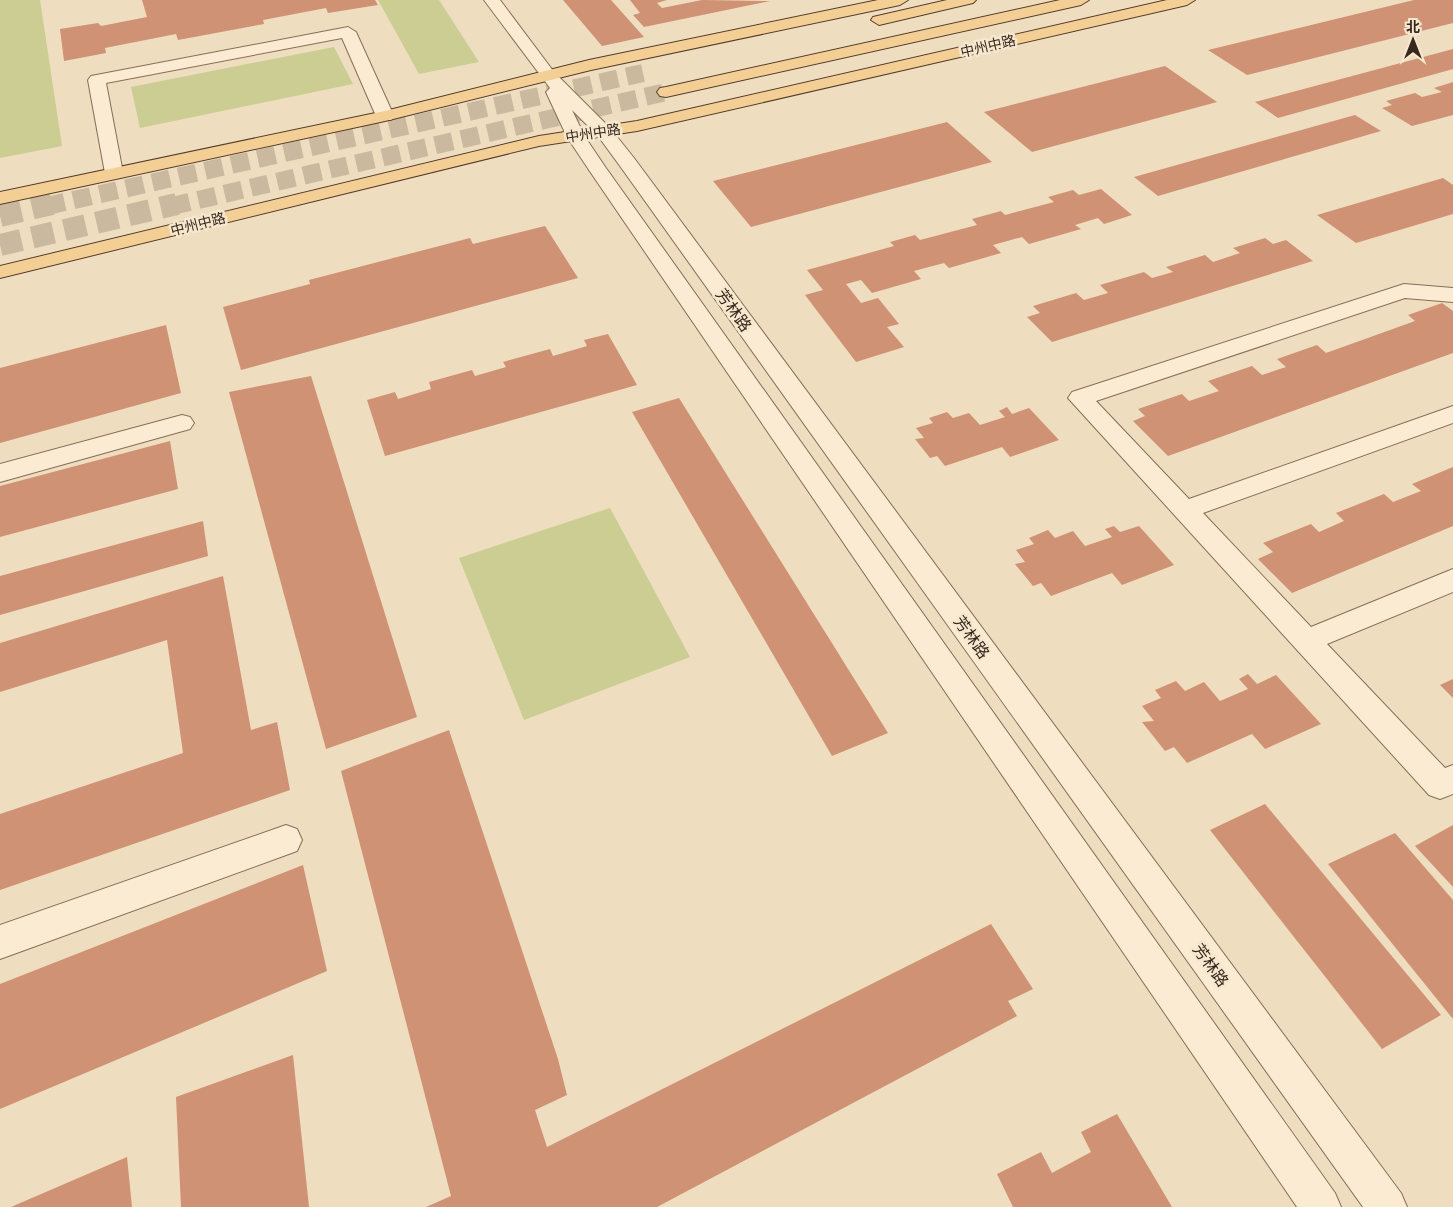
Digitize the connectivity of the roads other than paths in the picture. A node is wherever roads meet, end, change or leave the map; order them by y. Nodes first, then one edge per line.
1 (492, 0) edge
2 (900, 0) edge
3 (968, 0) edge
4 (1081, 0) edge
5 (1187, 0) edge
6 (825, 32) dead end
7 (548, 76) junction
8 (666, 92) tunnel mouth
9 (386, 116) junction
10 (604, 132) junction
11 (576, 137) junction
12 (114, 173) junction
13 (0, 198) edge
14 (0, 272) edge
15 (1453, 295) edge
16 (1453, 414) edge
17 (182, 423) dead end
18 (0, 473) edge
19 (1185, 510) junction
20 (1453, 580) edge
21 (1306, 641) junction
22 (1453, 779) edge
23 (286, 840) dead end
24 (0, 942) edge
25 (1321, 1207) edge
26 (1387, 1207) edge

1 - 7 street, 芳林路
2 - 7 main road
3 - 6 main road
4 - 8 main road, 中州中路
5 - 10 main road, 中州中路
7 - 9 main road
7 - 10 street, 芳林路
7 - 11 street, 芳林路
9 - 12 main road
9 - 12 street
10 - 11 main road, 中州中路
10 - 26 street, 芳林路
11 - 14 main road, 中州中路
11 - 25 street, 芳林路
12 - 13 main road
15 - 19 street
16 - 19 street
17 - 18 street
19 - 21 street
20 - 21 street
21 - 22 street
23 - 24 street

